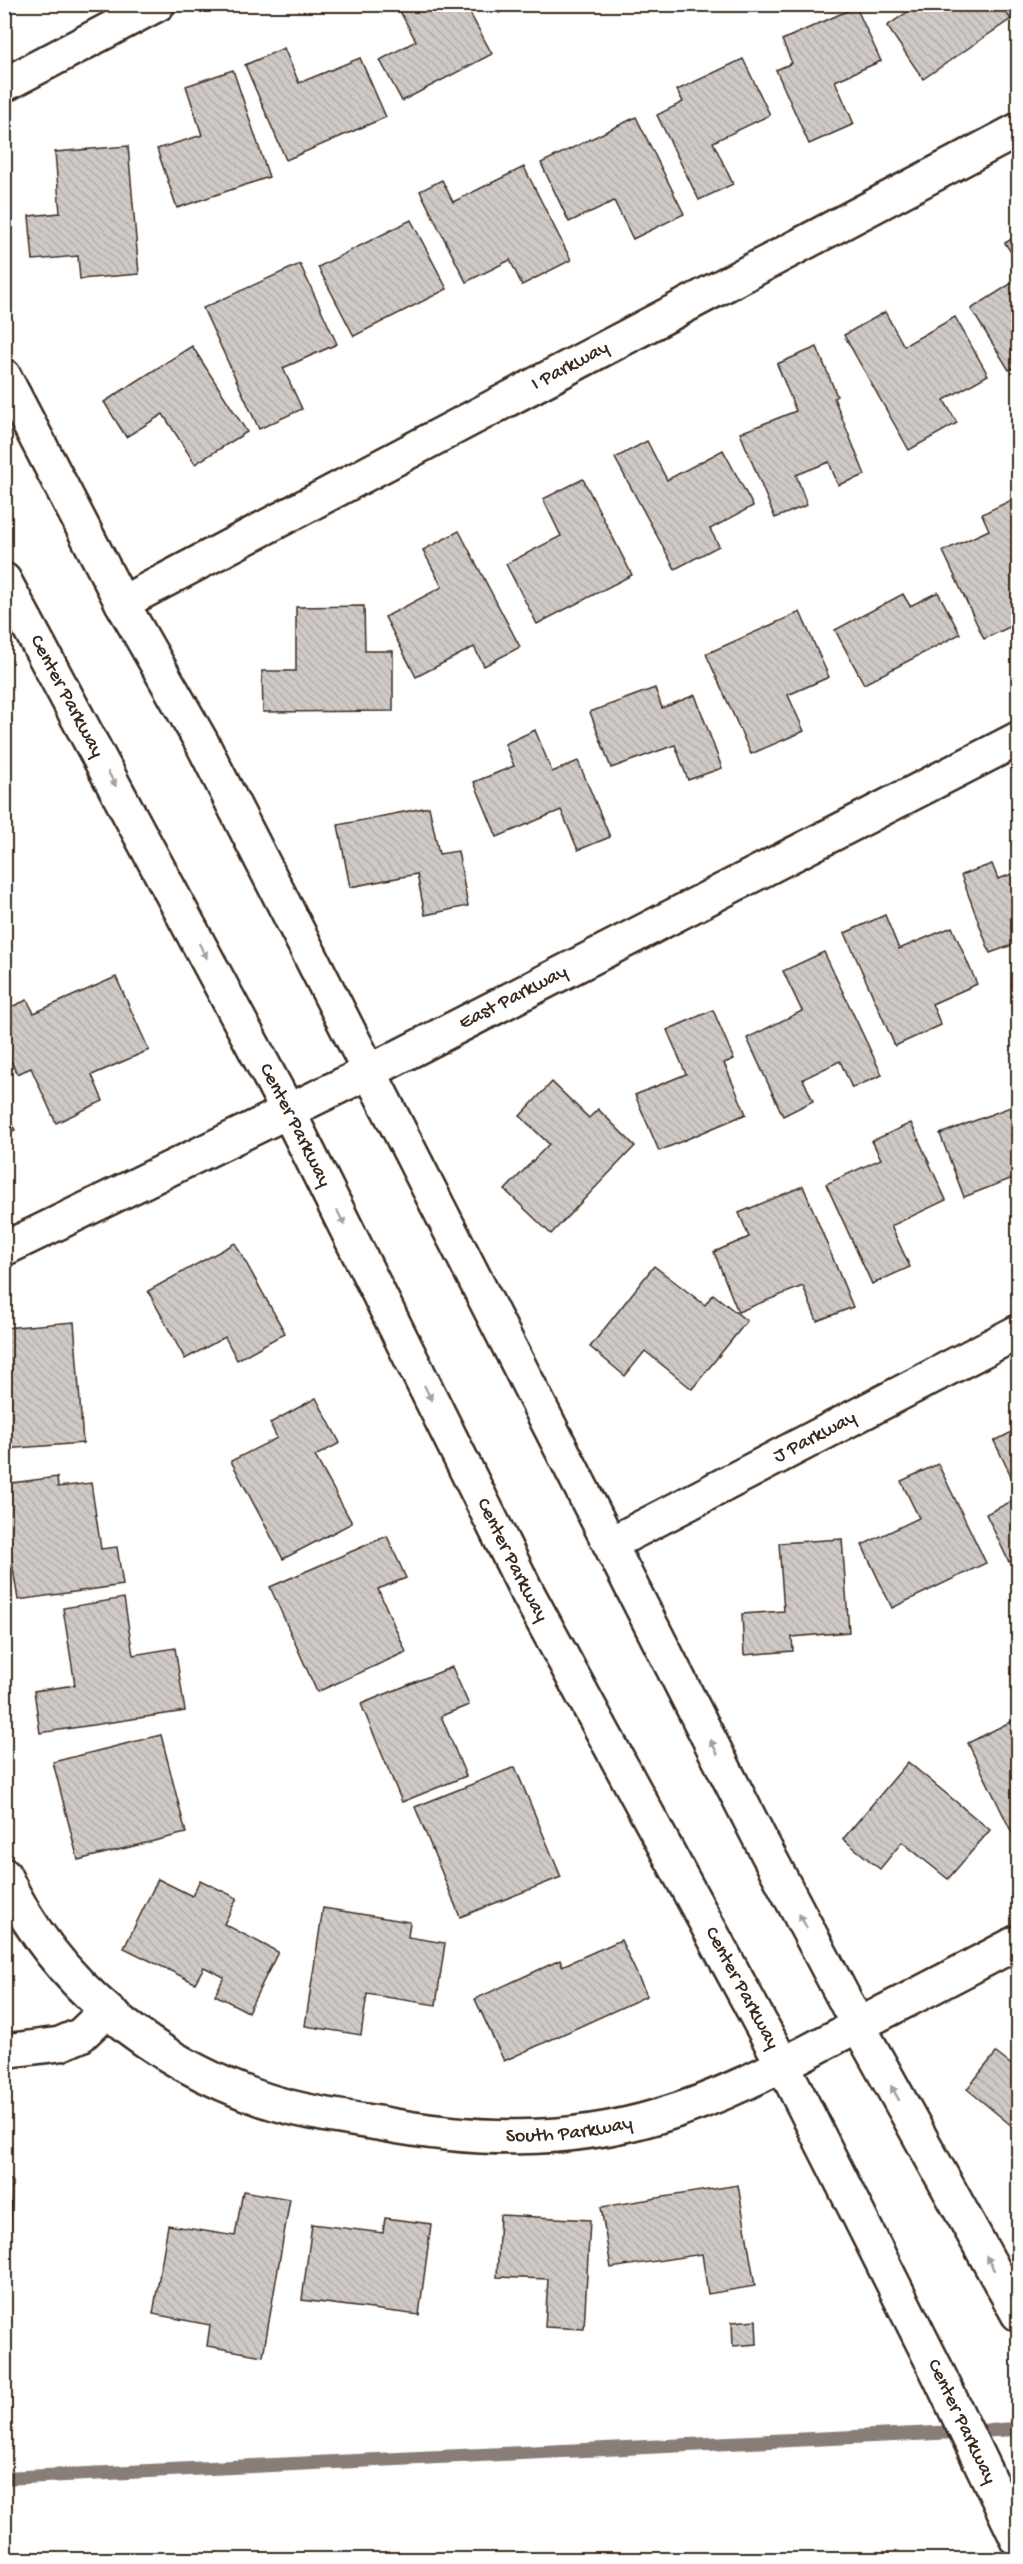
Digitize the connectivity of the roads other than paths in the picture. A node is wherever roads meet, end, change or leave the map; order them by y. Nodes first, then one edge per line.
1 (158, 4) edge
2 (4, 85) edge
3 (1018, 130) edge
4 (4, 376) edge
5 (9, 601) edge
6 (122, 603) junction
7 (1018, 740) edge
8 (369, 1072) junction
9 (288, 1111) junction
10 (4, 1249) edge
11 (1018, 1332) edge
12 (610, 1544) junction
13 (4, 1875) edge
14 (1018, 1942) edge
15 (106, 2011) junction
16 (858, 2025) junction
17 (4, 2051) edge
18 (783, 2065) junction
19 (1018, 2314) edge
20 (1018, 2540) edge

1 - 2 street
3 - 6 street, I Parkway
4 - 6 street
5 -> 9 street, Center Parkway
6 - 8 street
7 - 8 street, East Parkway
8 - 9 street, East Parkway
8 - 12 street
9 - 10 street, East Parkway
9 -> 18 street, Center Parkway
11 - 12 street, J Parkway
16 -> 12 street
13 - 15 street, South Parkway
14 - 16 street, South Parkway
15 - 17 street
15 - 18 street, South Parkway
16 - 18 street, South Parkway
19 -> 16 street
18 - 20 street, Center Parkway

